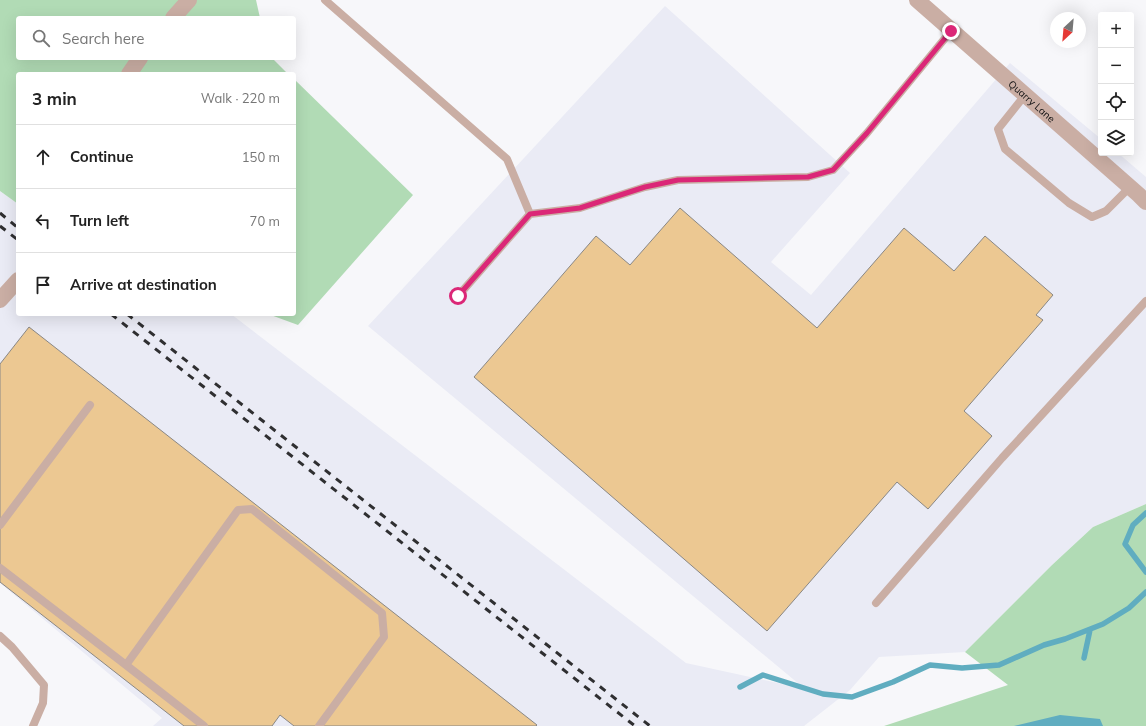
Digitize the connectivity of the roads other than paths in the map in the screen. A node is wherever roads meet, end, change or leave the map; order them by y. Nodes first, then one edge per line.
1 (189, 0) edge
2 (325, 0) edge
3 (916, 0) edge
4 (175, 16) edge
5 (951, 31) junction
6 (139, 60) edge
7 (130, 72) edge
8 (1025, 95) junction
9 (1130, 187) junction
10 (1146, 202) edge
11 (530, 214) junction
12 (16, 282) edge
13 (458, 296) dead end
14 (0, 300) edge
15 (1146, 302) edge
16 (90, 405) dead end
17 (0, 524) edge
18 (0, 568) edge
19 (876, 603) dead end
20 (0, 636) edge
21 (126, 665) junction
22 (33, 726) edge
23 (204, 726) edge
24 (319, 726) edge

1 - 4 street
2 - 11 lane
3 - 5 street, Quarry Lane
5 - 8 street, Quarry Lane
5 - 11 lane
6 - 7 street
8 - 9 street, Quarry Lane
8 - 9 lane
9 - 10 street, Quarry Lane
11 - 13 lane
12 - 14 street
15 - 19 lane
16 - 17 lane
18 - 21 lane
20 - 22 lane
21 - 23 lane
21 - 24 lane

